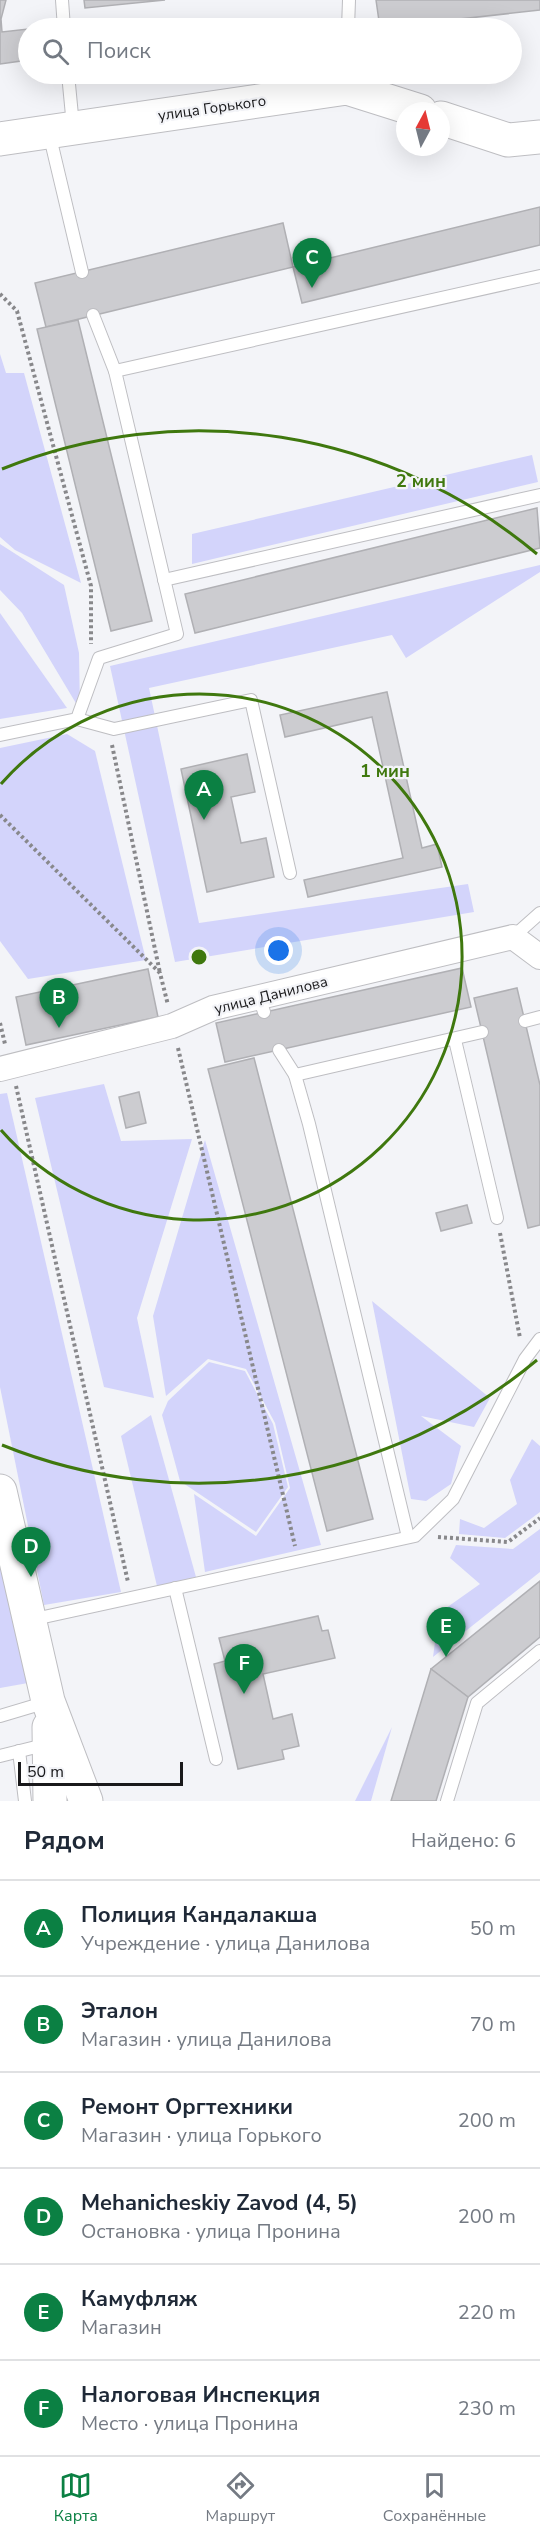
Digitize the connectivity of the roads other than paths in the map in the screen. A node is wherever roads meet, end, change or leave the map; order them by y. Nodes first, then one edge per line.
1 (62, 0) edge
2 (349, 0) edge
3 (63, 18) edge
4 (348, 18) edge
5 (67, 84) edge
6 (325, 84) edge
7 (357, 84) edge
8 (399, 102) edge
9 (450, 121) edge
10 (61, 130) junction
11 (540, 137) edge
12 (0, 139) edge
13 (82, 272) dead end
14 (540, 276) edge
15 (93, 315) dead end
16 (115, 371) junction
17 (540, 495) edge
18 (164, 580) junction
19 (77, 719) junction
20 (0, 735) edge
21 (290, 873) dead end
22 (540, 913) edge
23 (513, 938) junction
24 (540, 957) edge
25 (540, 1017) edge
26 (525, 1021) dead end
27 (482, 1032) dead end
28 (455, 1040) junction
29 (279, 1050) dead end
30 (5, 1068) edge
31 (295, 1075) junction
32 (497, 1218) road end
33 (540, 1339) edge
34 (0, 1491) edge
35 (411, 1536) junction
36 (175, 1588) junction
37 (30, 1620) junction
38 (540, 1651) edge
39 (48, 1701) junction
40 (0, 1716) edge
41 (34, 1748) junction
42 (0, 1756) edge
43 (216, 1759) dead end
44 (24, 1801) edge
45 (50, 1801) edge
46 (86, 1801) edge
47 (447, 1801) edge

1 - 3 lane
2 - 4 lane
5 - 10 lane
6 - 10 street, улица Горького
7 - 8 street, улица Горького
9 - 11 street
10 - 12 street, улица Горького
10 - 13 lane
14 - 16 lane
15 - 16 lane
16 - 18 lane
17 - 18 lane
18 - 19 lane
19 - 20 lane
19 - 21 lane
22 - 23 lane
23 - 24 street
23 - 30 street, улица Данилова
25 - 26 lane
27 - 28 lane
28 - 31 lane
28 - 32 lane
29 - 31 lane
31 - 35 lane
33 - 35 lane
34 - 37 street
35 - 36 lane
36 - 37 lane
36 - 43 lane
37 - 39 street
38 - 47 lane
39 - 40 lane
39 - 41 street
39 - 46 street
41 - 42 lane
41 - 44 lane
41 - 45 street

